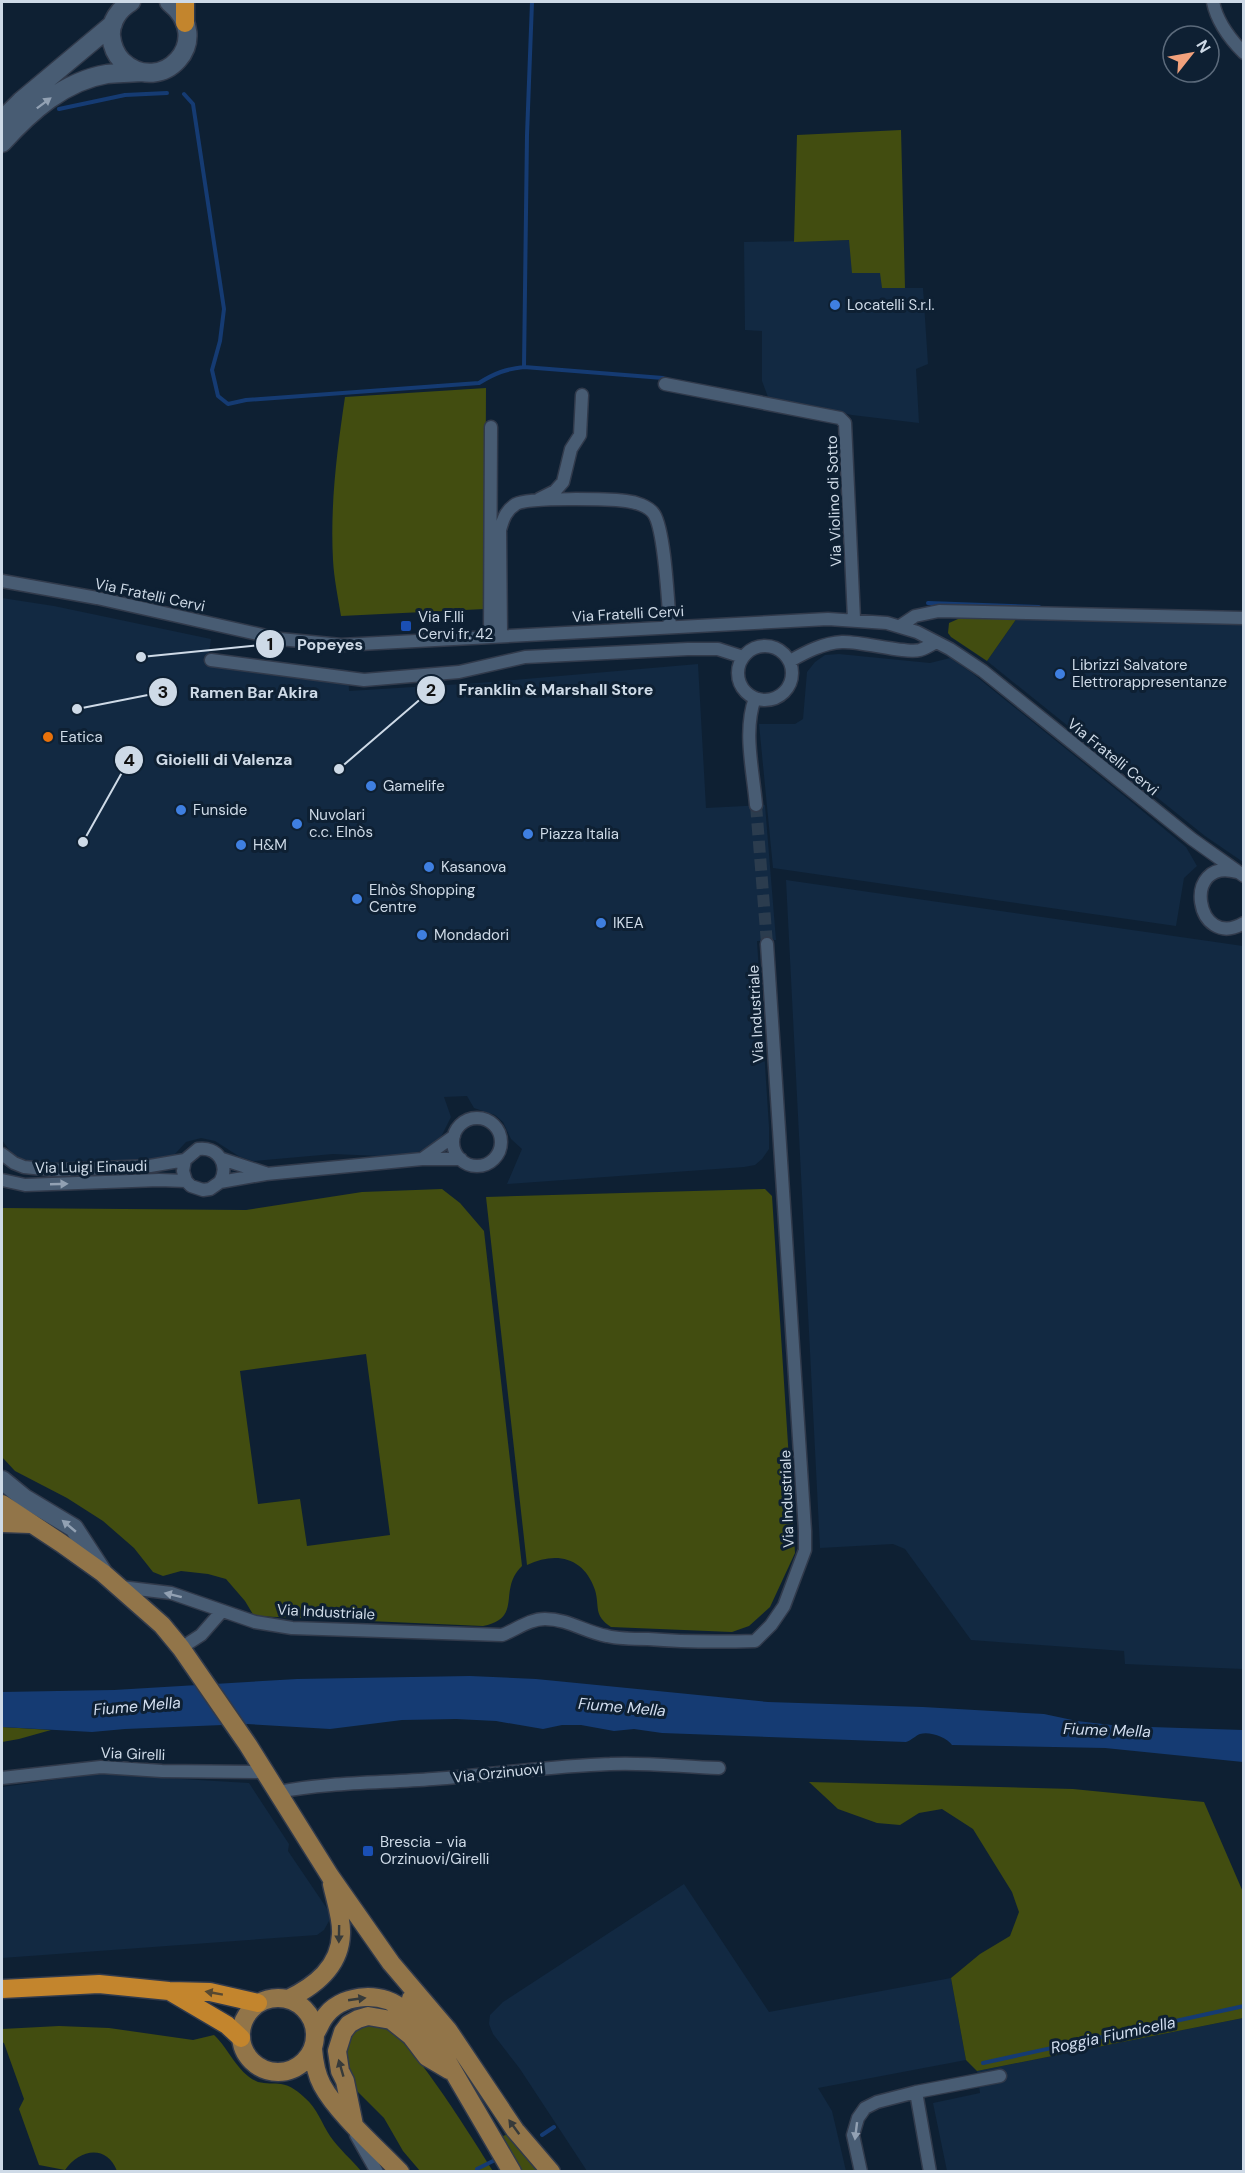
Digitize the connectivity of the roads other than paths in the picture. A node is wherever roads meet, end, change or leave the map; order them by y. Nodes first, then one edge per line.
1 (130, 2) edge
2 (1213, 2) edge
3 (180, 8) edge
4 (113, 24) junction
5 (1244, 53) edge
6 (140, 72) junction
7 (2, 120) edge
8 (2, 143) edge
9 (665, 384) dead end
10 (582, 395) dead end
11 (491, 427) dead end
12 (538, 500) junction
13 (2, 582) edge
14 (1244, 618) edge
15 (854, 619) junction
16 (900, 626) junction
17 (670, 627) junction
18 (496, 636) junction
19 (936, 642) junction
20 (743, 657) junction
21 (211, 660) dead end
22 (790, 661) junction
23 (755, 698) junction
24 (756, 805) tunnel mouth
25 (1192, 839) junction
26 (1241, 874) edge
27 (1212, 875) junction
28 (1244, 923) edge
29 (767, 944) tunnel mouth
30 (454, 1136) junction
31 (2, 1154) edge
32 (222, 1159) junction
33 (422, 1159) junction
34 (461, 1159) junction
35 (185, 1160) junction
36 (266, 1174) junction
37 (2, 1180) edge
38 (186, 1181) junction
39 (220, 1182) junction
40 (2, 1480) edge
41 (2, 1504) edge
42 (2, 1523) edge
43 (30, 1524) junction
44 (103, 1573) junction
45 (121, 1587) junction
46 (222, 1611) junction
47 (182, 1648) junction
48 (719, 1768) dead end
49 (264, 1772) junction
50 (2, 1778) edge
51 (278, 1792) junction
52 (330, 1876) junction
53 (391, 1963) junction
54 (2, 1989) edge
55 (169, 1991) junction
56 (288, 1999) junction
57 (258, 2003) junction
58 (241, 2038) junction
59 (314, 2042) junction
60 (287, 2071) junction
61 (453, 2073) junction
62 (1000, 2076) dead end
63 (322, 2085) junction
64 (916, 2092) junction
65 (349, 2119) junction
66 (377, 2172) edge
67 (400, 2172) edge
68 (512, 2172) edge
69 (551, 2172) edge
70 (861, 2172) edge
71 (930, 2172) edge

1 - 4 street
2 - 5 street
3 - 6 street
4 - 6 street
4 - 7 street
8 -> 6 street
9 - 15 street, Via Violino di Sotto
10 - 12 street
11 - 18 street
12 - 17 street
12 - 18 street
13 - 18 street, Via Fratelli Cervi
14 - 16 street
15 - 16 street, Via Fratelli Cervi
15 - 17 street, Via Fratelli Cervi
16 - 19 street, Via Fratelli Cervi
17 - 18 street, Via Fratelli Cervi
19 - 22 street
19 - 25 street, Via Fratelli Cervi
20 - 21 street
20 - 22 street
20 - 23 street
22 - 23 street
23 - 24 street
25 - 26 street, Via Fratelli Cervi
25 - 27 street, Via Fratelli Cervi
26 - 27 street, Via Fratelli Cervi
27 - 28 street
29 - 46 street, Via Industriale
30 - 33 street
30 - 34 street
30 - 34 street
31 - 35 street, Via Luigi Einaudi
32 - 35 street, Via Luigi Einaudi
32 - 36 street, Via Luigi Einaudi
32 - 39 street
33 - 34 street, Via Luigi Einaudi
33 - 36 street, Via Luigi Einaudi
35 - 38 street
36 - 39 street, Via Luigi Einaudi
37 -> 38 street, Via Luigi Einaudi
38 - 39 street, Via Luigi Einaudi
44 -> 40 street
41 - 43 main road
42 - 43 main road
43 - 44 main road
44 - 45 main road
46 -> 45 street, Via Industriale
45 - 47 main road
46 - 47 street
47 - 49 main road
48 - 51 street, Via Orzinuovi
49 - 50 street, Via Girelli
49 - 51 main road
51 - 52 main road
52 - 53 main road
52 -> 56 main road
53 - 61 main road
69 -> 53 main road
54 - 55 highway
57 -> 55 highway
55 - 58 highway
56 - 57 main road
56 - 59 main road
57 - 58 main road
58 - 60 main road
59 - 60 main road
59 -> 61 main road
59 - 63 main road
60 - 63 main road
65 -> 61 main road
61 - 68 main road
62 - 64 street
63 - 65 main road
64 -> 70 street
64 - 71 street
65 - 66 street
65 - 67 main road

